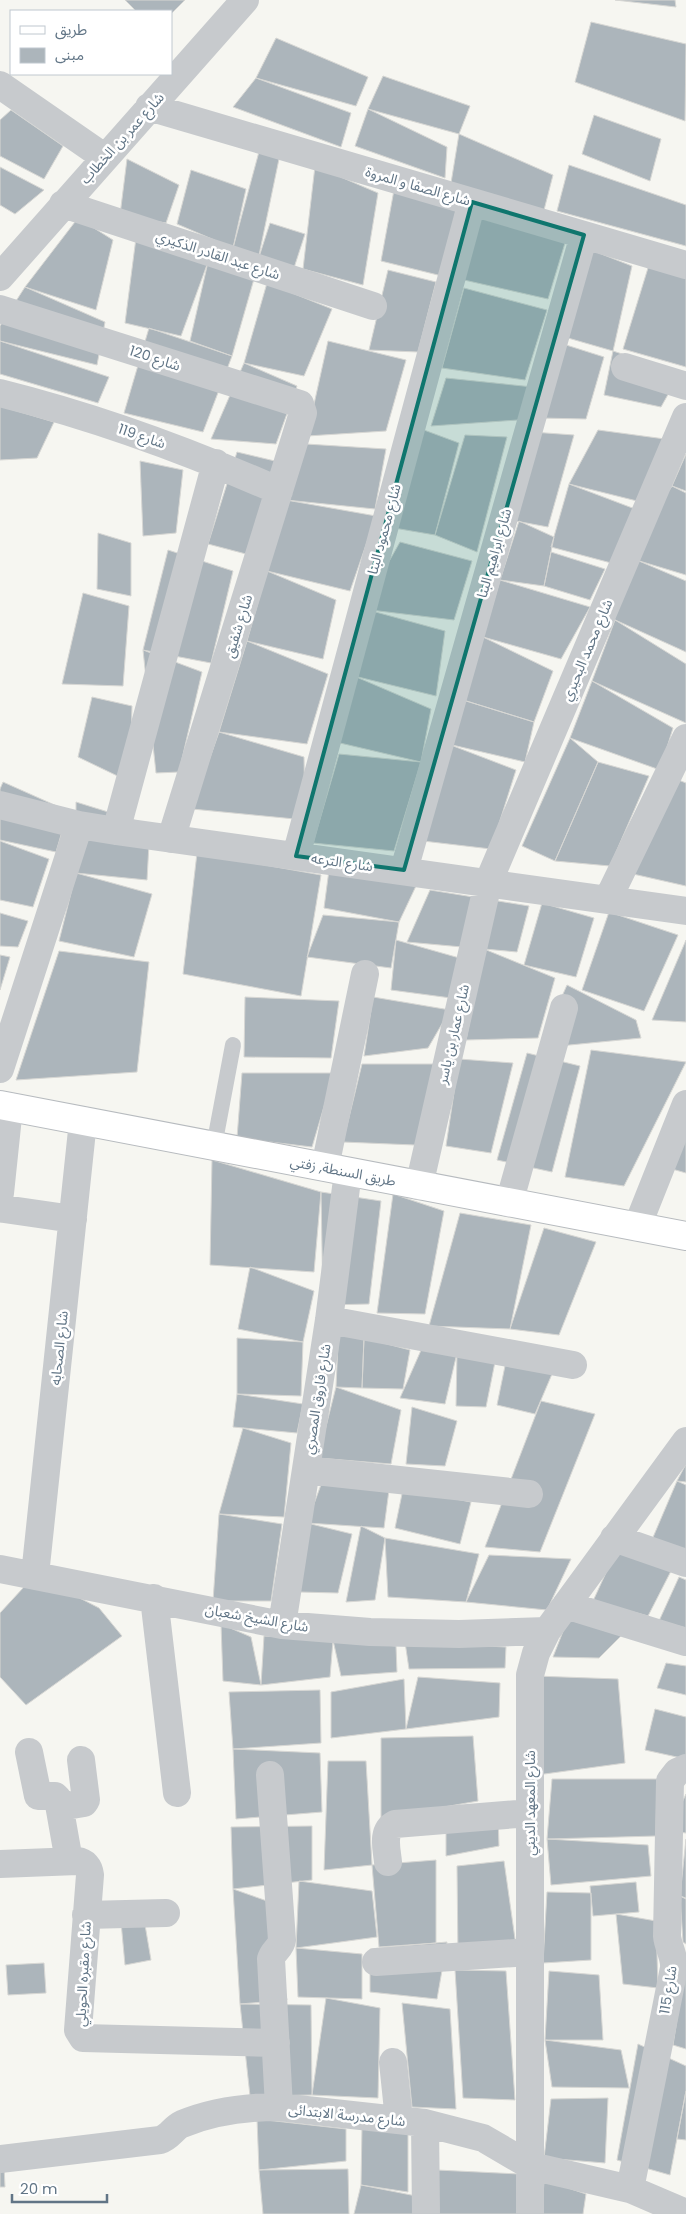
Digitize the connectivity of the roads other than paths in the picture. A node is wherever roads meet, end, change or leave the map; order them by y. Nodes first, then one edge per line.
1 (235, 3) edge
2 (0, 85) edge
3 (149, 107) junction
4 (104, 157) junction
5 (472, 202) junction
6 (63, 204) junction
7 (584, 235) junction
8 (686, 265) edge
9 (0, 276) edge
10 (373, 306) dead end
11 (0, 309) edge
12 (625, 367) dead end
13 (686, 386) edge
14 (0, 393) edge
15 (303, 413) joint
16 (686, 417) edge
17 (216, 463) junction
18 (279, 491) junction
19 (686, 738) edge
20 (0, 805) edge
21 (79, 825) junction
22 (116, 831) junction
23 (171, 839) junction
24 (296, 856) junction
25 (404, 870) junction
26 (488, 883) junction
27 (608, 899) junction
28 (686, 911) edge
29 (365, 974) dead end
30 (564, 1008) dead end
31 (233, 1045) dead end
32 (0, 1069) edge
33 (686, 1104) edge
34 (4, 1106) edge
35 (82, 1121) junction
36 (214, 1146) junction
37 (337, 1170) junction
38 (419, 1186) junction
39 (0, 1193) edge
40 (509, 1203) junction
41 (0, 1206) edge
42 (73, 1219) junction
43 (637, 1227) junction
44 (686, 1236) edge
45 (329, 1320) junction
46 (573, 1365) dead end
47 (686, 1441) edge
48 (306, 1470) junction
49 (529, 1494) dead end
50 (614, 1538) junction
51 (686, 1563) edge
52 (0, 1569) edge
53 (35, 1576) junction
54 (154, 1598) junction
55 (566, 1605) junction
56 (282, 1625) junction
57 (547, 1631) junction
58 (686, 1642) edge
59 (30, 1752) dead end
60 (81, 1760) dead end
61 (686, 1768) edge
62 (270, 1775) dead end
63 (177, 1793) dead end
64 (60, 1807) junction
65 (530, 1813) junction
66 (69, 1861) junction
67 (388, 1862) dead end
68 (0, 1864) edge
69 (166, 1913) dead end
70 (86, 1915) junction
71 (530, 1952) junction
72 (678, 1954) edge
73 (376, 1962) dead end
74 (276, 2043) junction
75 (393, 2062) dead end
76 (279, 2107) junction
77 (399, 2120) junction
78 (425, 2123) junction
79 (0, 2159) edge
80 (531, 2166) junction
81 (630, 2188) junction
82 (686, 2213) edge
83 (426, 2214) edge
84 (530, 2214) edge

1 - 3 street, شارع عمر بن الخطاب
2 - 4 street
3 - 4 street, شارع عمر بن الخطاب
3 - 5 street, شارع الصفا و المروة
4 - 6 street, شارع عمر بن الخطاب
5 - 7 street, شارع الصفا و المروة
5 - 24 street, شارع محمود البنا
6 - 9 street, شارع عمر بن الخطاب
6 - 10 street, شارع عبد القادر الذكيري
7 - 8 street, شارع الصفا و المروة
7 - 25 street, شارع ابراهيم البنا
11 - 15 street, شارع 120
12 - 13 street
14 - 17 street, شارع 119
15 - 18 street, شارع شفيق
16 - 26 street, شارع محمد البحيري
17 - 18 street, شارع 119
17 - 22 street
18 - 23 street, شارع شفيق
19 - 27 street
20 - 21 street, شارع الترعه
21 - 22 street, شارع الترعه
21 - 32 street
22 - 23 street, شارع الترعه
23 - 24 street, شارع الترعه
24 - 25 street, شارع الترعه
25 - 26 street, شارع الترعه
26 - 27 street, شارع الترعه
26 - 38 street, شارع عمار بن ياسر
27 - 28 street, شارع الترعه
29 - 37 street, شارع فاروق المصري
30 - 40 street
31 - 36 lane
33 - 43 street
34 - 35 main road, طريق السنطة, زفتي
34 - 39 street
35 - 36 main road, طريق السنطة, زفتي
35 - 42 street, شارع الصحابه
36 - 37 main road, طريق السنطة, زفتي
37 - 38 main road, طريق السنطة, زفتي
37 - 45 street, شارع فاروق المصري
38 - 40 main road, طريق السنطة, زفتي
40 - 43 main road, طريق السنطة, زفتي
41 - 42 street
42 - 53 street, شارع الصحابه
43 - 44 main road, طريق السنطة, زفتي
45 - 46 street
45 - 48 street, شارع فاروق المصري
47 - 50 street, شارع المعهد الديني
48 - 49 street
48 - 56 street, شارع فاروق المصري
50 - 51 street
50 - 55 street, شارع المعهد الديني
52 - 53 street, شارع الشيخ شعبان
53 - 54 street, شارع الشيخ شعبان
54 - 56 street, شارع الشيخ شعبان
54 - 63 street
55 - 57 street, شارع المعهد الديني
55 - 58 street
56 - 57 street, شارع الشيخ شعبان
57 - 65 street, شارع المعهد الديني
59 - 64 street
60 - 64 street
61 - 72 street, شارع 115
62 - 74 street
64 - 66 street
65 - 67 street
65 - 71 street, شارع المعهد الديني
66 - 68 street, شارع مقبره الحويلي
66 - 70 street, شارع مقبره الحويلي
69 - 70 street
70 - 74 street, شارع مقبره الحويلي
71 - 73 street
71 - 80 street, شارع المعهد الديني
72 - 81 street, شارع 115
74 - 76 street
75 - 77 street
76 - 77 street, شارع مدرسة الابتدائى
76 - 79 street, شارع مدرسة الابتدائى
77 - 78 street, شارع مدرسة الابتدائى
78 - 80 street, شارع مدرسة الابتدائى
78 - 83 street
80 - 81 street, شارع مدرسة الابتدائى
80 - 84 street, شارع المعهد الديني
81 - 82 street, شارع مدرسة الابتدائى

